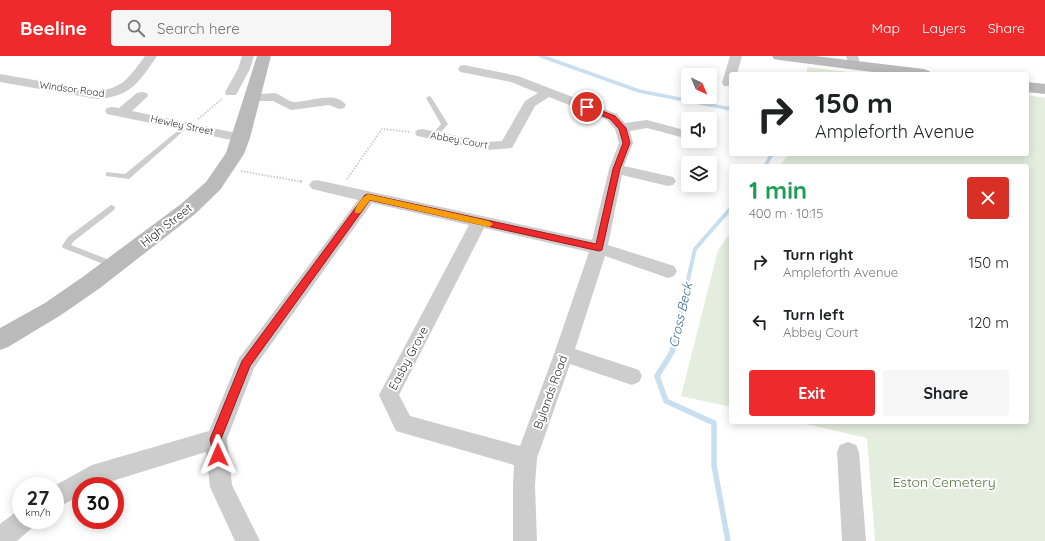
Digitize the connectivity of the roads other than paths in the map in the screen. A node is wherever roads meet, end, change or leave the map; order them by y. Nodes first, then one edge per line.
1 (151, 56) edge
2 (248, 56) edge
3 (264, 56) edge
4 (736, 56) edge
5 (779, 56) edge
6 (853, 61) edge
7 (464, 69) dead end
8 (731, 72) edge
9 (913, 72) edge
10 (0, 78) edge
11 (729, 80) edge
12 (728, 84) dead end
13 (1029, 87) edge
14 (1045, 89) edge
15 (231, 92) road end
16 (548, 92) junction
17 (142, 96) dead end
18 (252, 98) junction
19 (429, 98) dead end
20 (339, 105) dead end
21 (187, 126) junction
22 (622, 128) junction
23 (681, 133) edge
24 (428, 134) joint
25 (241, 138) junction
26 (616, 169) junction
27 (110, 174) dead end
28 (668, 181) dead end
29 (318, 185) road end
30 (368, 197) junction
31 (111, 208) dead end
32 (479, 222) junction
33 (599, 248) junction
34 (114, 265) junction
35 (668, 271) dead end
36 (2, 337) edge
37 (564, 354) junction
38 (632, 376) dead end
39 (216, 439) junction
40 (848, 452) dead end
41 (526, 458) junction
42 (64, 493) edge
43 (248, 541) edge
44 (525, 541) edge
45 (854, 541) edge

1 - 10 street, Windsor Road
2 - 15 street
3 - 18 main road, High Street
4 - 8 street
5 - 6 main road
6 - 9 main road
7 - 16 street
11 - 12 street
13 - 14 main road
16 - 22 street
16 - 24 street, Abbey Court
17 - 21 street, Hewley Street
18 - 20 street
18 - 25 main road, High Street
19 - 24 lane
21 - 25 street, Hewley Street
21 - 27 lane
22 - 23 street
22 - 26 street
25 - 34 main road, High Street
26 - 28 street
26 - 33 street
29 - 30 street
30 - 32 street
30 - 39 street
31 - 34 lane
32 - 33 street
32 - 41 street, Easby Grove
33 - 35 street
33 - 37 street, Bylands Road
34 - 36 main road, High Street
37 - 38 street
37 - 41 street, Bylands Road
39 - 42 street
39 - 43 street
40 - 45 street
41 - 44 street, Bylands Road

